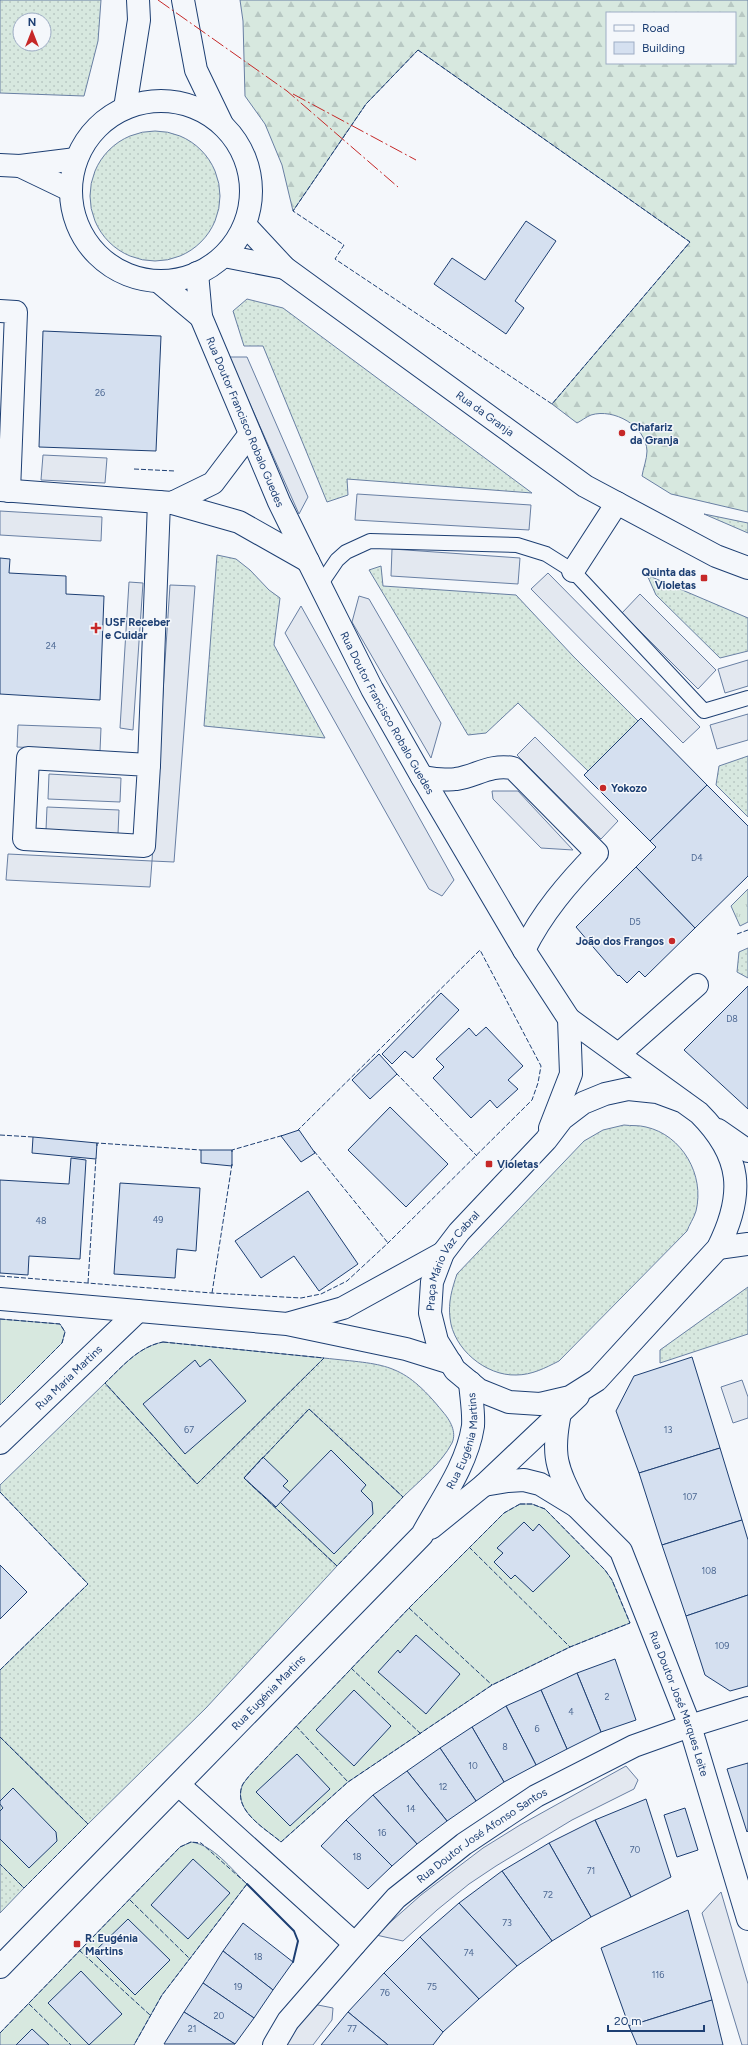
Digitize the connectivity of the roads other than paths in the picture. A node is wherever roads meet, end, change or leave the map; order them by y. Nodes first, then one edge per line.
1 (138, 0) edge
2 (183, 0) edge
3 (125, 108) junction
4 (223, 126) junction
5 (76, 159) junction
6 (10, 166) edge
7 (70, 190) junction
8 (244, 225) junction
9 (224, 256) junction
10 (285, 268) junction
11 (197, 273) junction
12 (158, 281) junction
13 (0, 311) edge
14 (201, 317) junction
15 (250, 434) junction
16 (4, 490) edge
17 (165, 502) junction
18 (617, 503) junction
19 (308, 561) junction
20 (748, 568) edge
21 (573, 571) junction
22 (320, 585) junction
23 (748, 698) edge
24 (149, 765) junction
25 (422, 777) junction
26 (524, 950) junction
27 (697, 985) dead end
28 (569, 1019) junction
29 (619, 1054) junction
30 (684, 1102) junction
31 (713, 1127) junction
32 (546, 1140) junction
33 (748, 1151) edge
34 (748, 1244) edge
35 (718, 1248) junction
36 (443, 1253) junction
37 (0, 1299) edge
38 (138, 1311) junction
39 (287, 1324) junction
40 (451, 1363) junction
41 (470, 1382) junction
42 (587, 1386) junction
43 (560, 1413) junction
44 (0, 1443) edge
45 (484, 1486) junction
46 (576, 1506) junction
47 (422, 1535) junction
48 (748, 1708) edge
49 (690, 1726) junction
50 (179, 1785) junction
51 (748, 1919) edge
52 (355, 1944) junction
53 (0, 1967) edge
54 (274, 2045) edge

1 - 3 street
2 - 4 street
3 - 4 street
3 - 5 street
4 - 8 street
5 - 6 street
5 - 7 street
6 - 7 street
7 - 12 street
8 - 9 street
8 - 10 street, Rua da Granja
9 - 10 street
9 - 11 street
10 - 18 street, Rua da Granja
11 - 12 street
11 - 14 street, Rua Doutor Francisco Robalo Guedes
12 - 14 street
13 - 16 street
14 - 15 street, Rua Doutor Francisco Robalo Guedes
15 - 17 street
15 - 19 street, Rua Doutor Francisco Robalo Guedes
16 - 17 street
17 - 19 street
17 - 24 street
18 - 20 street, Rua da Granja
18 - 21 street
19 - 22 street, Rua Doutor Francisco Robalo Guedes
21 - 22 lane
21 - 23 lane
22 - 25 street, Rua Doutor Francisco Robalo Guedes
24 - 24 street
25 - 26 street, Rua Doutor Francisco Robalo Guedes
25 - 26 street
26 - 28 street, Rua Doutor Francisco Robalo Guedes
27 - 29 street
28 - 29 street
28 - 32 street
29 - 30 street
30 - 31 street, Praça Mário Vaz Cabral
30 - 32 street, Praça Mário Vaz Cabral
31 - 33 street
31 - 35 street, Praça Mário Vaz Cabral
32 - 36 street, Praça Mário Vaz Cabral
34 - 35 street
35 - 42 street, Praça Mário Vaz Cabral
36 - 39 street
36 - 40 street, Praça Mário Vaz Cabral
37 - 38 street
38 - 39 street
38 - 44 street, Rua Maria Martins
39 - 40 street
40 - 41 street, Praça Mário Vaz Cabral
41 - 42 street, Praça Mário Vaz Cabral
41 - 47 street, Rua Eugénia Martins
42 - 43 street
43 - 45 street
43 - 46 street, Rua Doutor José Marques Leite
45 - 46 street, Rua Doutor José Marques Leite
45 - 47 street
46 - 49 street, Rua Doutor José Marques Leite
47 - 50 street, Rua Eugénia Martins
48 - 49 street, Rua Doutor José Afonso Santos
49 - 51 street, Rua Doutor José Marques Leite
49 - 52 street, Rua Doutor José Afonso Santos
50 - 52 street
50 - 53 street, Rua Eugénia Martins
52 - 54 street, Rua Doutor José Afonso Santos

